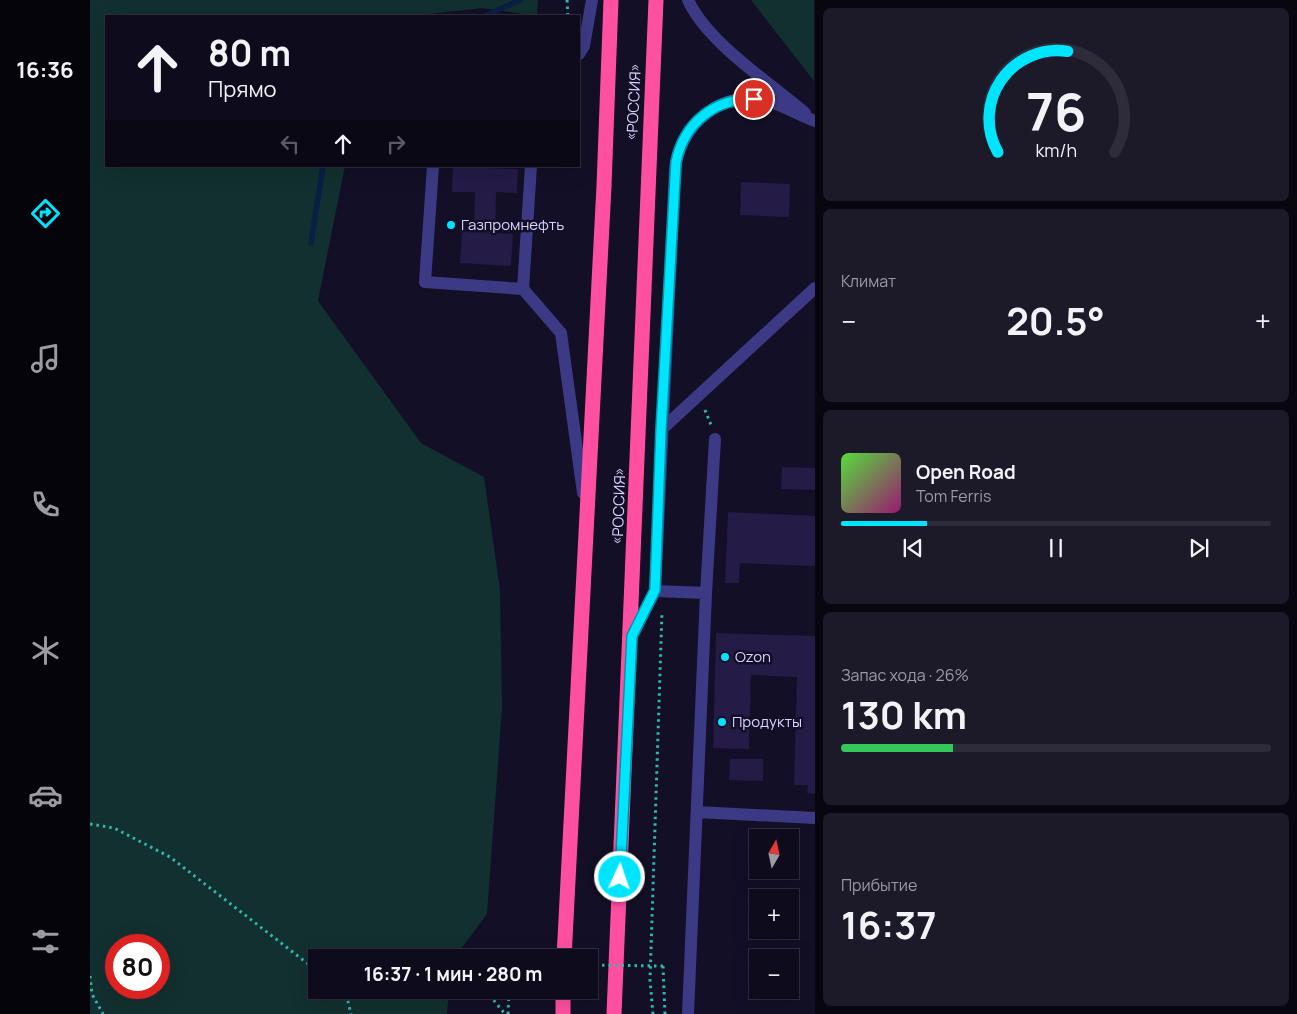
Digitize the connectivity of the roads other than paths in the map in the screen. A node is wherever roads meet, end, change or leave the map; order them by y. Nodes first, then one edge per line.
1 (592, 0) edge
2 (611, 0) edge
3 (656, 0) edge
4 (688, 0) edge
5 (580, 52) edge
6 (814, 121) edge
7 (433, 167) edge
8 (531, 167) edge
9 (814, 288) edge
10 (523, 289) junction
11 (661, 430) junction
12 (715, 439) road end
13 (586, 510) junction
14 (659, 591) junction
15 (706, 593) junction
16 (632, 636) junction
17 (697, 812) junction
18 (814, 818) edge
19 (564, 949) edge
20 (563, 999) edge
21 (563, 1014) edge
22 (614, 1014) edge
23 (688, 1014) edge

1 - 5 street
2 - 13 highway, «РОССИЯ»
3 - 16 highway, «РОССИЯ»
4 - 6 street
6 - 11 street
7 - 10 street
8 - 10 street
9 - 11 street
10 - 13 street
11 - 14 street
12 - 15 street
13 - 19 highway, «РОССИЯ»
14 - 15 street
14 - 16 street
15 - 17 street
16 - 22 highway, «РОССИЯ»
17 - 18 street
17 - 23 street
20 - 21 highway

